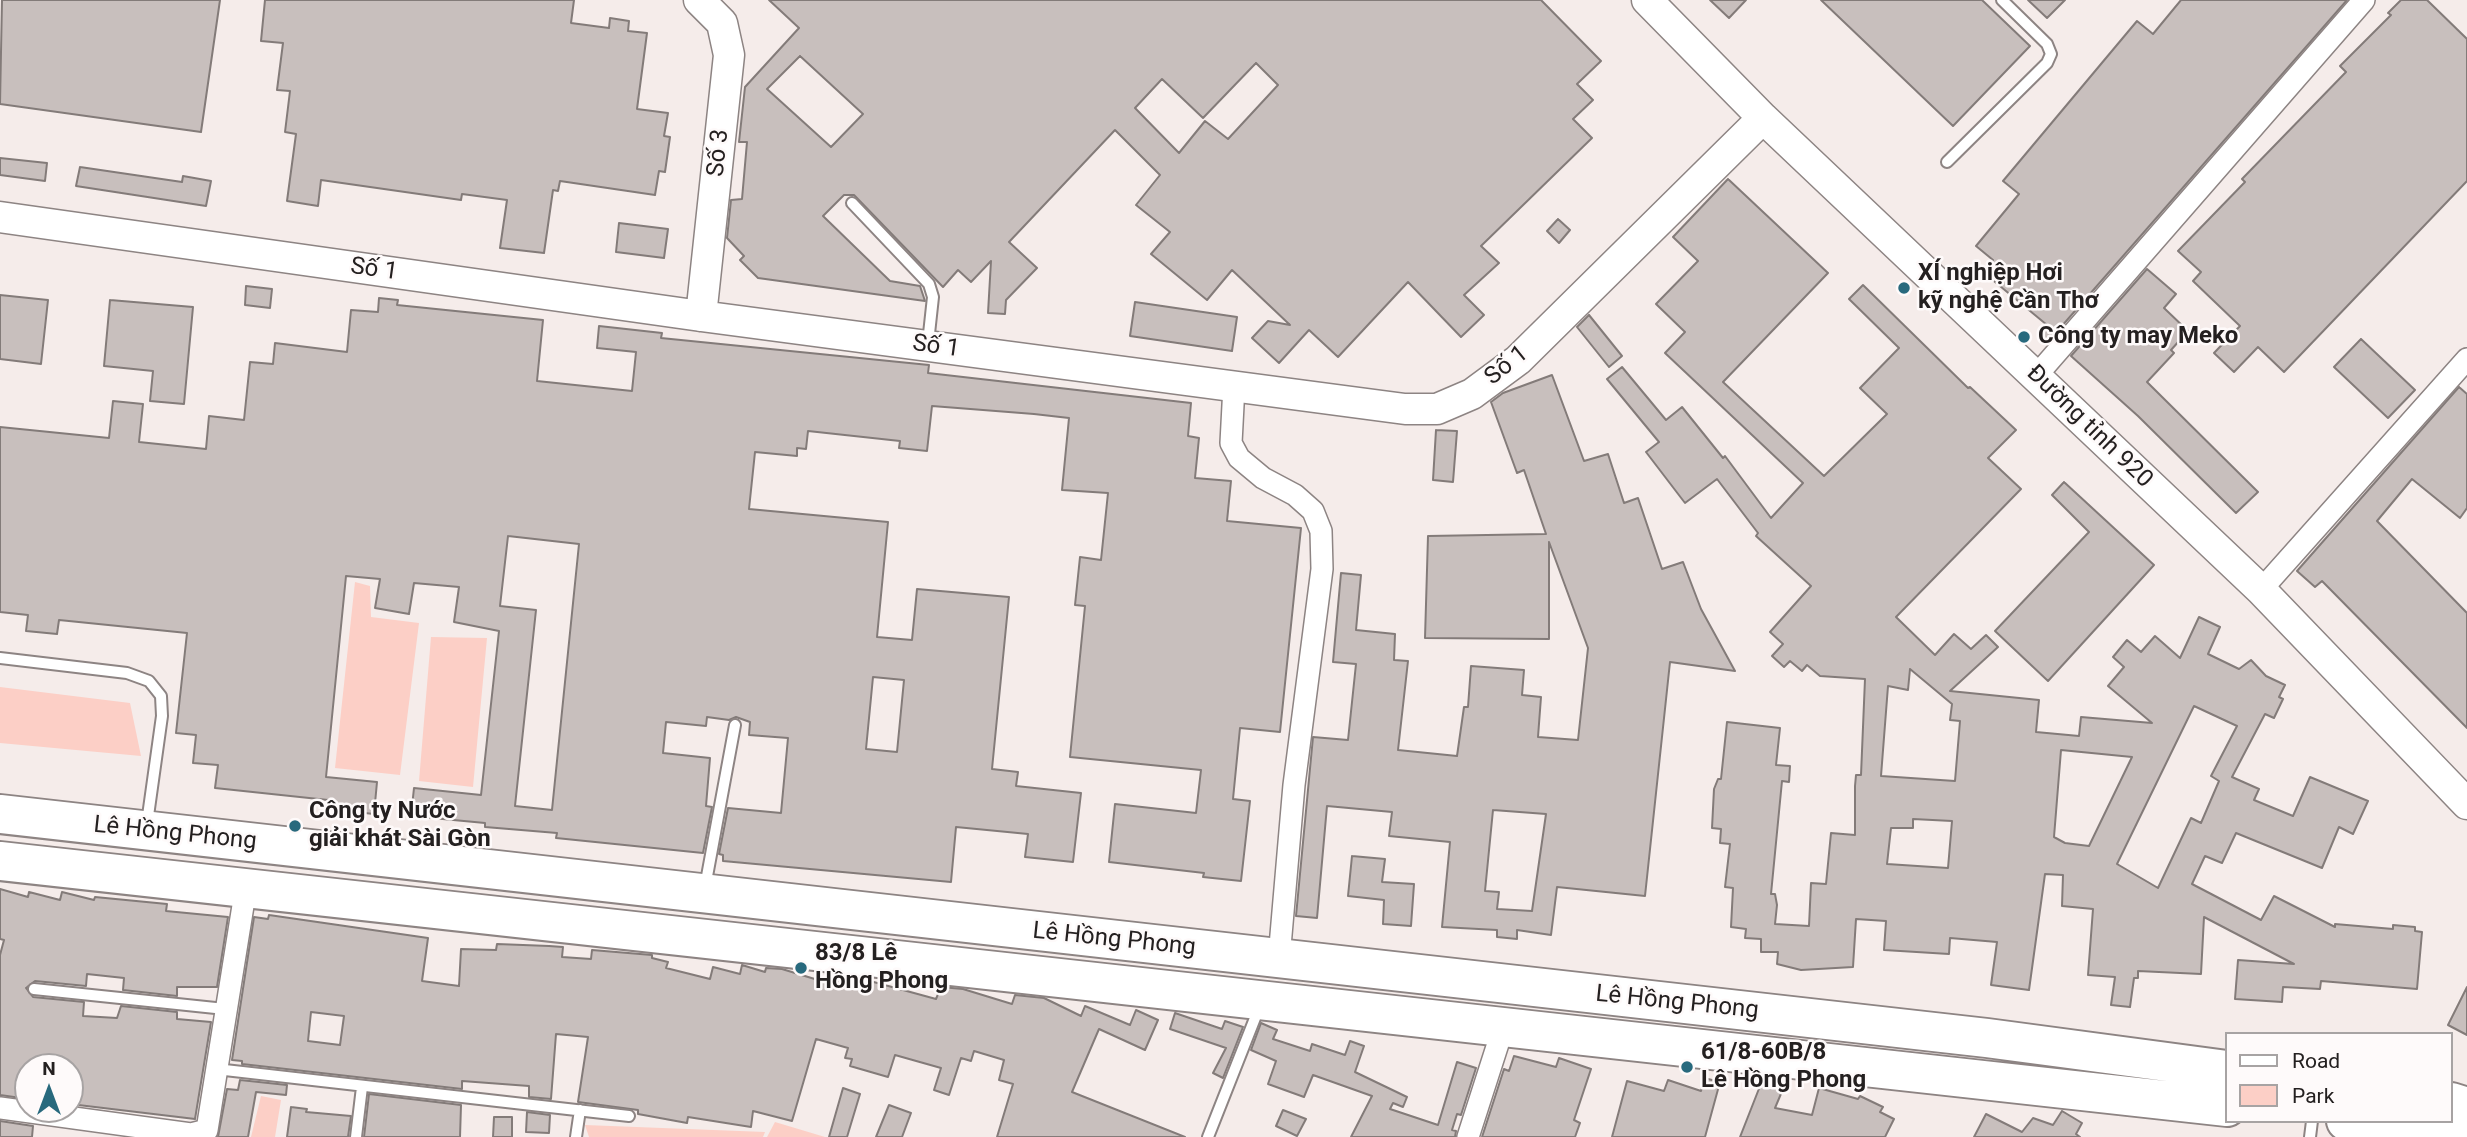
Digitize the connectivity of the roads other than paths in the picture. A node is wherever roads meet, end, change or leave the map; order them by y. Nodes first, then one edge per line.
1 (699, 0) edge
2 (1647, 0) edge
3 (2002, 0) edge
4 (2364, 0) edge
5 (1763, 118) junction
6 (1947, 162) dead end
7 (852, 203) dead end
8 (0, 217) edge
9 (701, 316) junction
10 (927, 346) junction
11 (2467, 359) edge
12 (2036, 376) junction
13 (1234, 386) junction
14 (2261, 590) junction
15 (0, 658) edge
16 (735, 725) dead end
17 (2466, 803) edge
18 (0, 814) edge
19 (146, 831) junction
20 (0, 861) edge
21 (246, 887) junction
22 (704, 894) junction
23 (1279, 958) junction
24 (34, 989) dead end
25 (1263, 999) junction
26 (225, 1009) junction
27 (1504, 1025) junction
28 (216, 1069) junction
29 (2226, 1070) edge
30 (362, 1087) junction
31 (2226, 1107) edge
32 (0, 1108) edge
33 (580, 1110) junction
34 (629, 1116) dead end
35 (2359, 1123) edge
36 (356, 1137) edge
37 (576, 1137) edge
38 (1208, 1137) edge
39 (1468, 1137) edge
40 (2452, 1137) edge

1 - 9 street, Số 3
2 - 5 street, Đường tỉnh 920
3 - 6 lane
4 - 12 street
5 - 12 street, Đường tỉnh 920
5 - 13 street, Số 1
7 - 10 lane
8 - 9 street, Số 1
9 - 10 street, Số 1
10 - 13 street, Số 1
11 - 14 street
12 - 14 street, Đường tỉnh 920
13 - 23 street
14 - 17 street, Đường tỉnh 920
15 - 19 lane
16 - 22 lane
18 - 19 highway, Lê Hồng Phong
19 - 22 highway, Lê Hồng Phong
20 - 21 highway, Lê Hồng Phong
21 - 25 highway, Lê Hồng Phong
21 - 26 street
22 - 23 highway, Lê Hồng Phong
23 - 29 highway, Lê Hồng Phong
24 - 26 lane
25 - 27 highway, Lê Hồng Phong
25 - 38 lane
26 - 28 street
27 - 31 highway, Lê Hồng Phong
27 - 39 street
28 - 30 lane
28 - 32 street
30 - 33 lane
30 - 36 lane
33 - 34 lane
33 - 37 lane
35 - 40 highway

